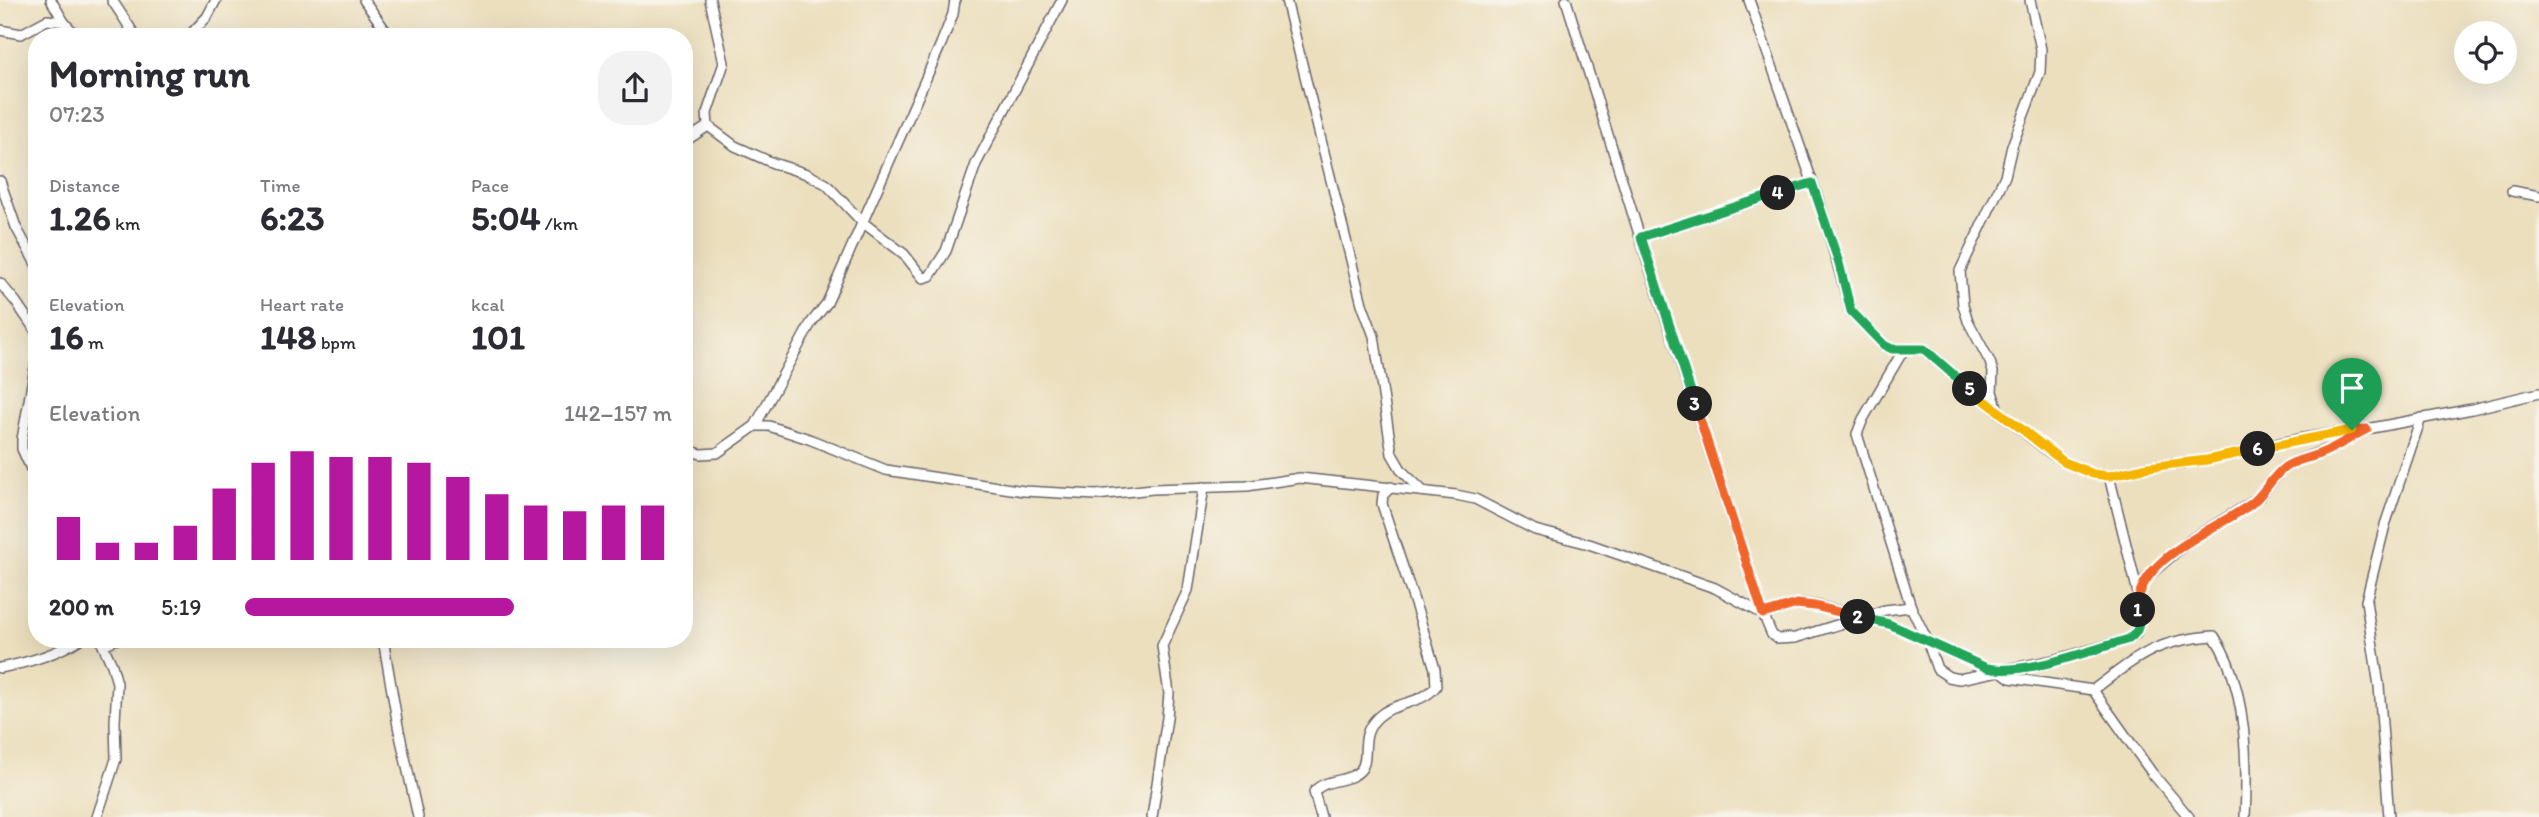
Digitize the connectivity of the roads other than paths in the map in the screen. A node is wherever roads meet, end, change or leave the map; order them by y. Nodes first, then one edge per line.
1 (51, 0) edge
2 (112, 0) edge
3 (216, 0) edge
4 (364, 0) edge
5 (710, 0) edge
6 (955, 0) edge
7 (1062, 0) edge
8 (1286, 0) edge
9 (1566, 0) edge
10 (1749, 0) edge
11 (2030, 0) edge
12 (64, 22) junction
13 (32, 28) edge
14 (69, 28) edge
15 (130, 28) edge
16 (196, 28) edge
17 (384, 28) edge
18 (0, 30) edge
19 (28, 30) edge
20 (708, 126) junction
21 (693, 136) edge
22 (0, 181) edge
23 (1812, 183) junction
24 (2512, 191) dead end
25 (2539, 196) edge
26 (861, 221) junction
27 (1641, 237) junction
28 (28, 249) edge
29 (0, 283) edge
30 (28, 320) edge
31 (1904, 349) junction
32 (2346, 367) dead end
33 (2539, 393) edge
34 (28, 406) edge
35 (1998, 412) junction
36 (2421, 418) junction
37 (755, 426) junction
38 (2367, 429) junction
39 (2352, 430) junction
40 (693, 452) edge
41 (28, 462) edge
42 (2109, 476) junction
43 (1204, 487) junction
44 (1391, 487) junction
45 (1423, 491) junction
46 (2138, 595) junction
47 (1912, 607) junction
48 (1763, 614) junction
49 (1862, 618) junction
50 (1927, 640) junction
51 (64, 648) edge
52 (104, 648) edge
53 (385, 648) edge
54 (0, 668) edge
55 (2001, 671) junction
56 (2093, 690) junction
57 (97, 817) edge
58 (418, 817) edge
59 (1152, 817) edge
60 (1321, 817) edge
61 (2189, 817) edge
62 (2245, 817) edge
63 (2389, 817) edge

1 - 12 street
2 - 15 street
3 - 16 street
4 - 17 street
5 - 20 street
6 - 26 street
7 - 26 street
8 - 45 street
9 - 27 street
10 - 23 street
11 - 35 street
12 - 13 street
12 - 14 street
18 - 19 street
20 - 21 street
20 - 26 street
22 - 28 street
23 - 27 street
23 - 31 street
24 - 25 street
26 - 37 street
27 - 48 street
29 - 30 street
31 - 35 street
31 - 47 street
32 - 39 street
33 - 36 street
34 - 41 street
35 - 42 street
36 - 38 street
36 - 63 street
37 - 40 street
37 - 43 street
38 - 39 street
38 - 46 street
39 - 42 street
42 - 46 street
43 - 44 street
43 - 59 street
44 - 45 street
44 - 60 street
45 - 48 street
46 - 55 street
47 - 49 street
47 - 50 street
48 - 49 street
48 - 49 street
49 - 50 street
50 - 55 street
50 - 55 street
51 - 54 street
52 - 57 street
53 - 58 street
55 - 56 street
56 - 61 street
56 - 62 street

